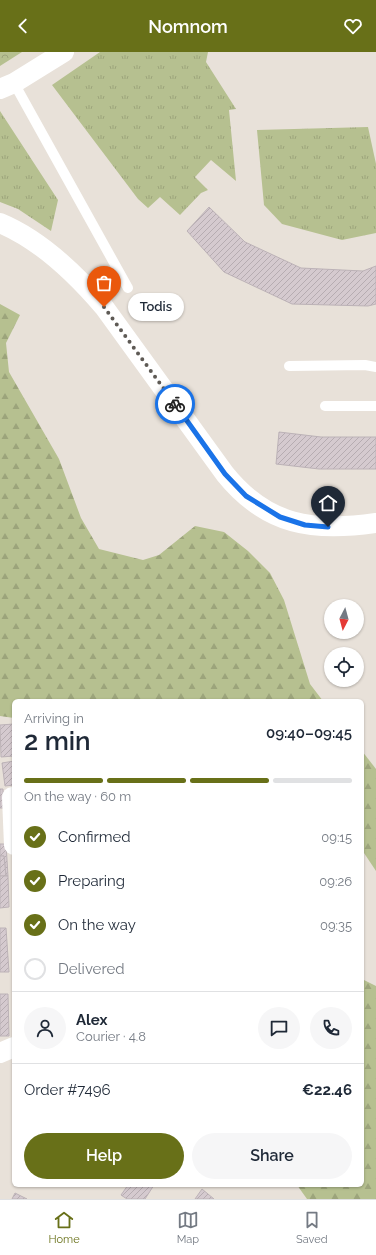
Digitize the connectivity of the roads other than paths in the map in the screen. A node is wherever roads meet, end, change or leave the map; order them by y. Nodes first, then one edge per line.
1 (64, 52) edge
2 (7, 86) edge
3 (0, 223) edge
4 (128, 288) dead end
5 (289, 366) dead end
6 (376, 367) edge
7 (325, 406) dead end
8 (376, 406) edge
9 (376, 523) edge
10 (12, 1048) edge
11 (0, 1053) edge

1 - 2 street
2 - 4 lane
3 - 9 street
5 - 6 lane
7 - 8 lane
10 - 11 street

